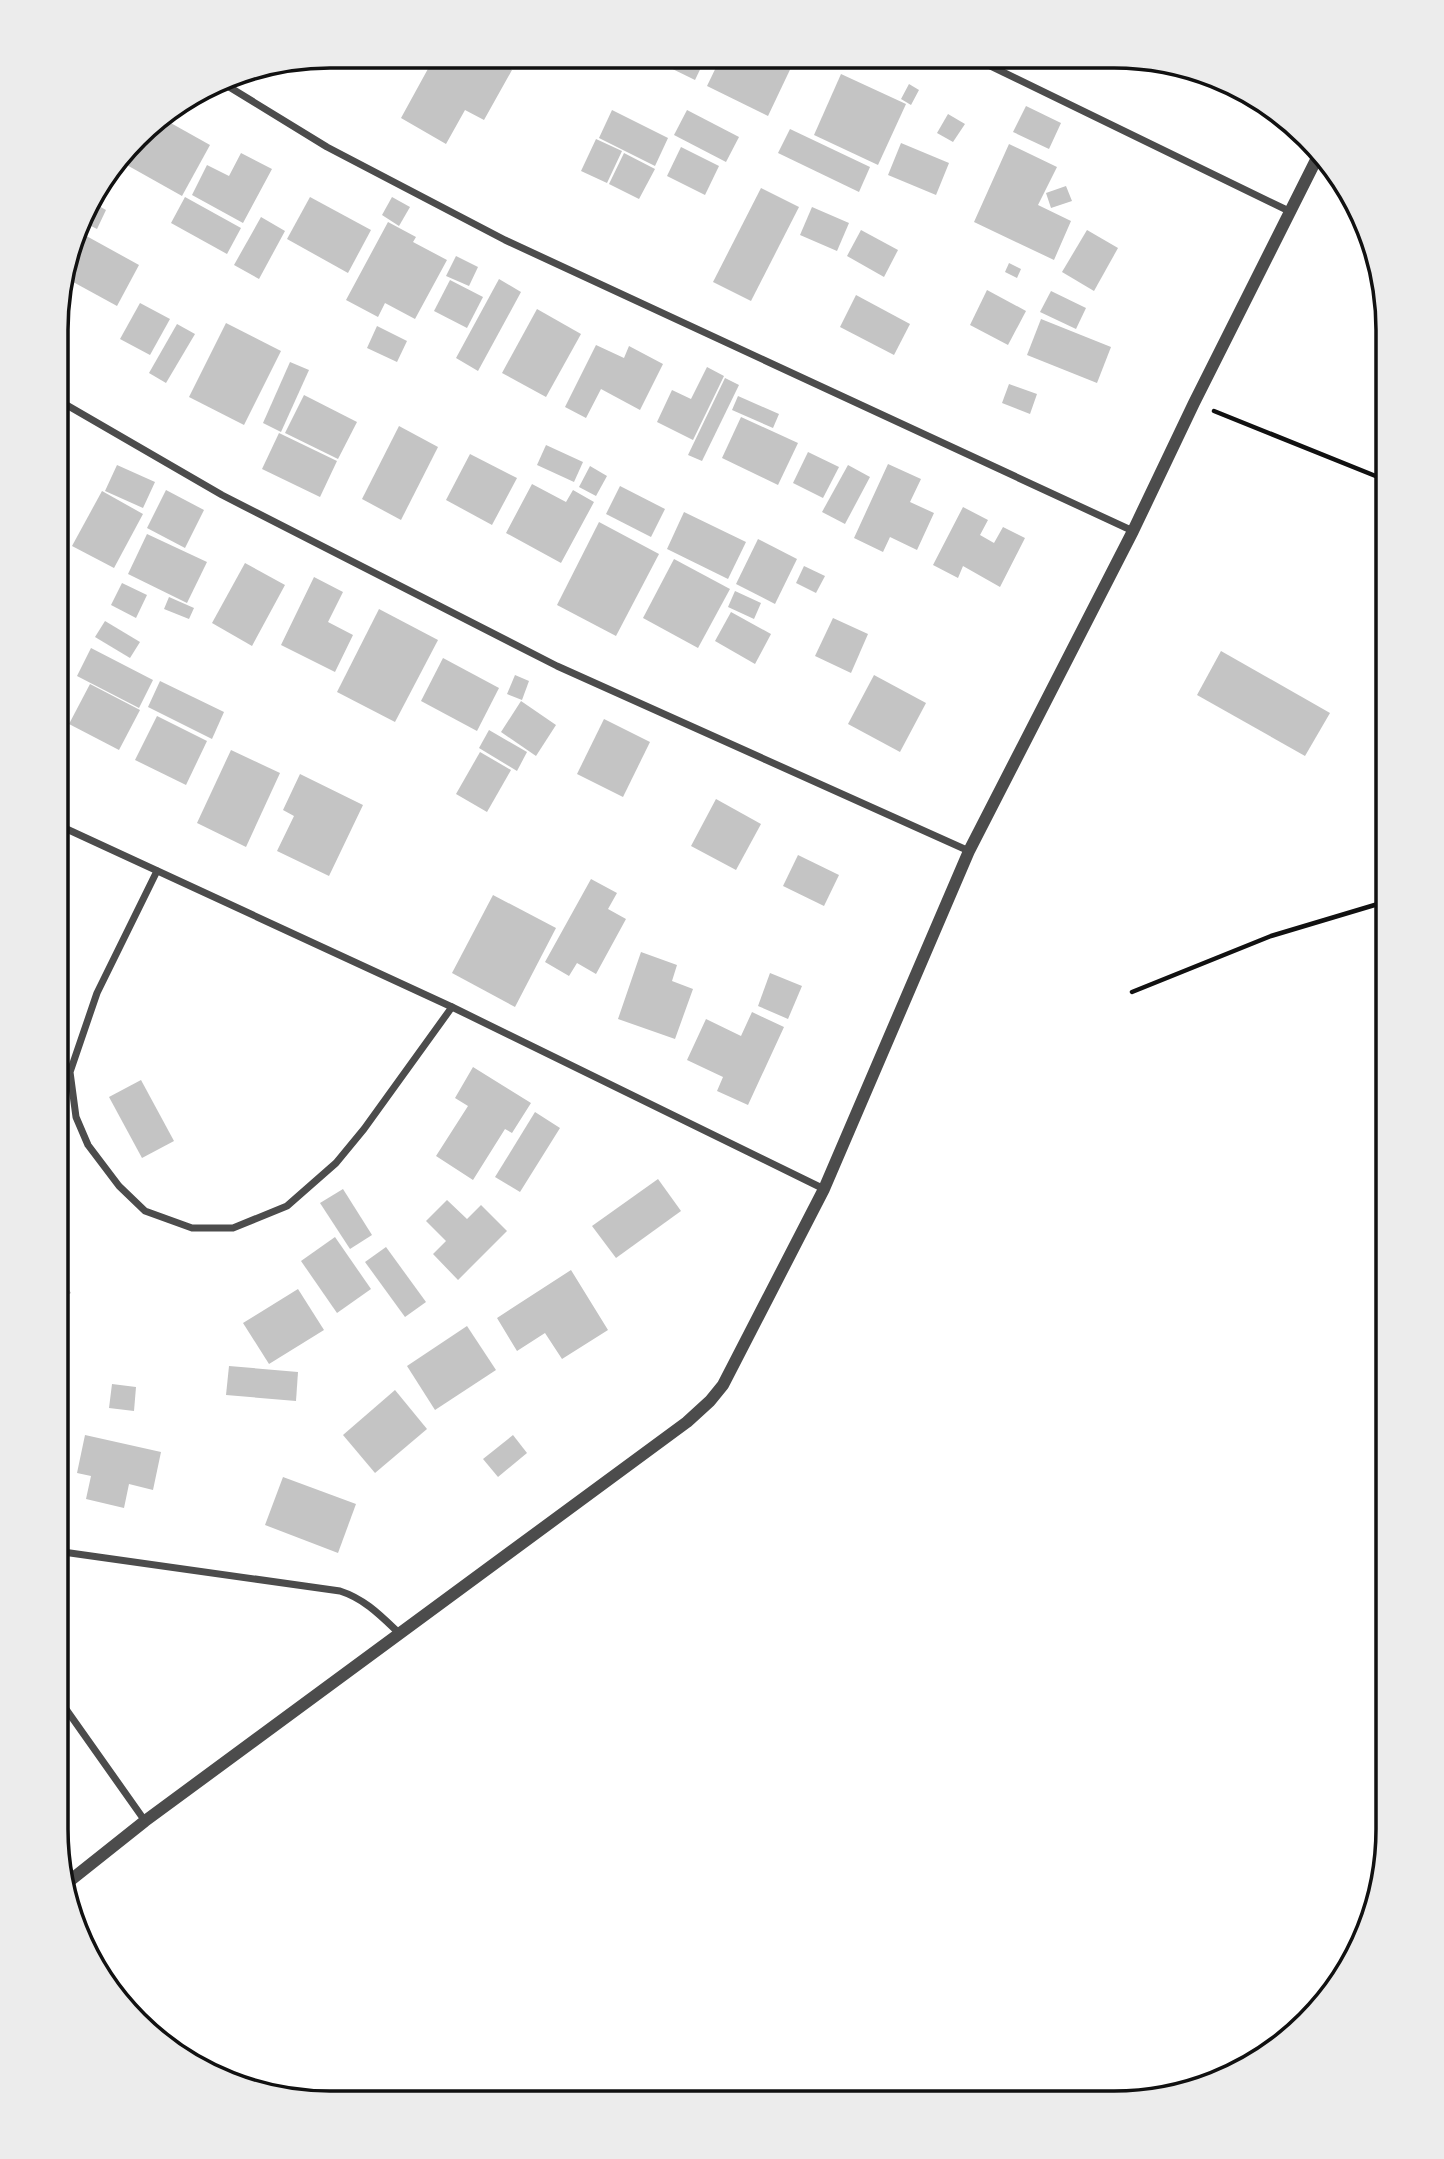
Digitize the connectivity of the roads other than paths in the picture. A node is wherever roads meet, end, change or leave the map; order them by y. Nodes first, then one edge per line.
1 (995, 68) edge
2 (230, 88) edge
3 (1315, 162) edge
4 (1291, 212) junction
5 (68, 406) edge
6 (1133, 531) junction
7 (68, 830) edge
8 (969, 851) junction
9 (158, 871) junction
10 (452, 1007) junction
11 (824, 1189) junction
12 (68, 1553) edge
13 (400, 1634) junction
14 (68, 1712) edge
15 (145, 1821) junction
16 (73, 1878) edge

1 - 4 street
2 - 6 street
3 - 4 street
4 - 6 street
5 - 8 street
6 - 8 street
7 - 9 street
8 - 11 street
9 - 10 street
9 - 10 street
10 - 11 street
11 - 13 street
12 - 13 street
13 - 15 street
14 - 15 street
15 - 16 street

